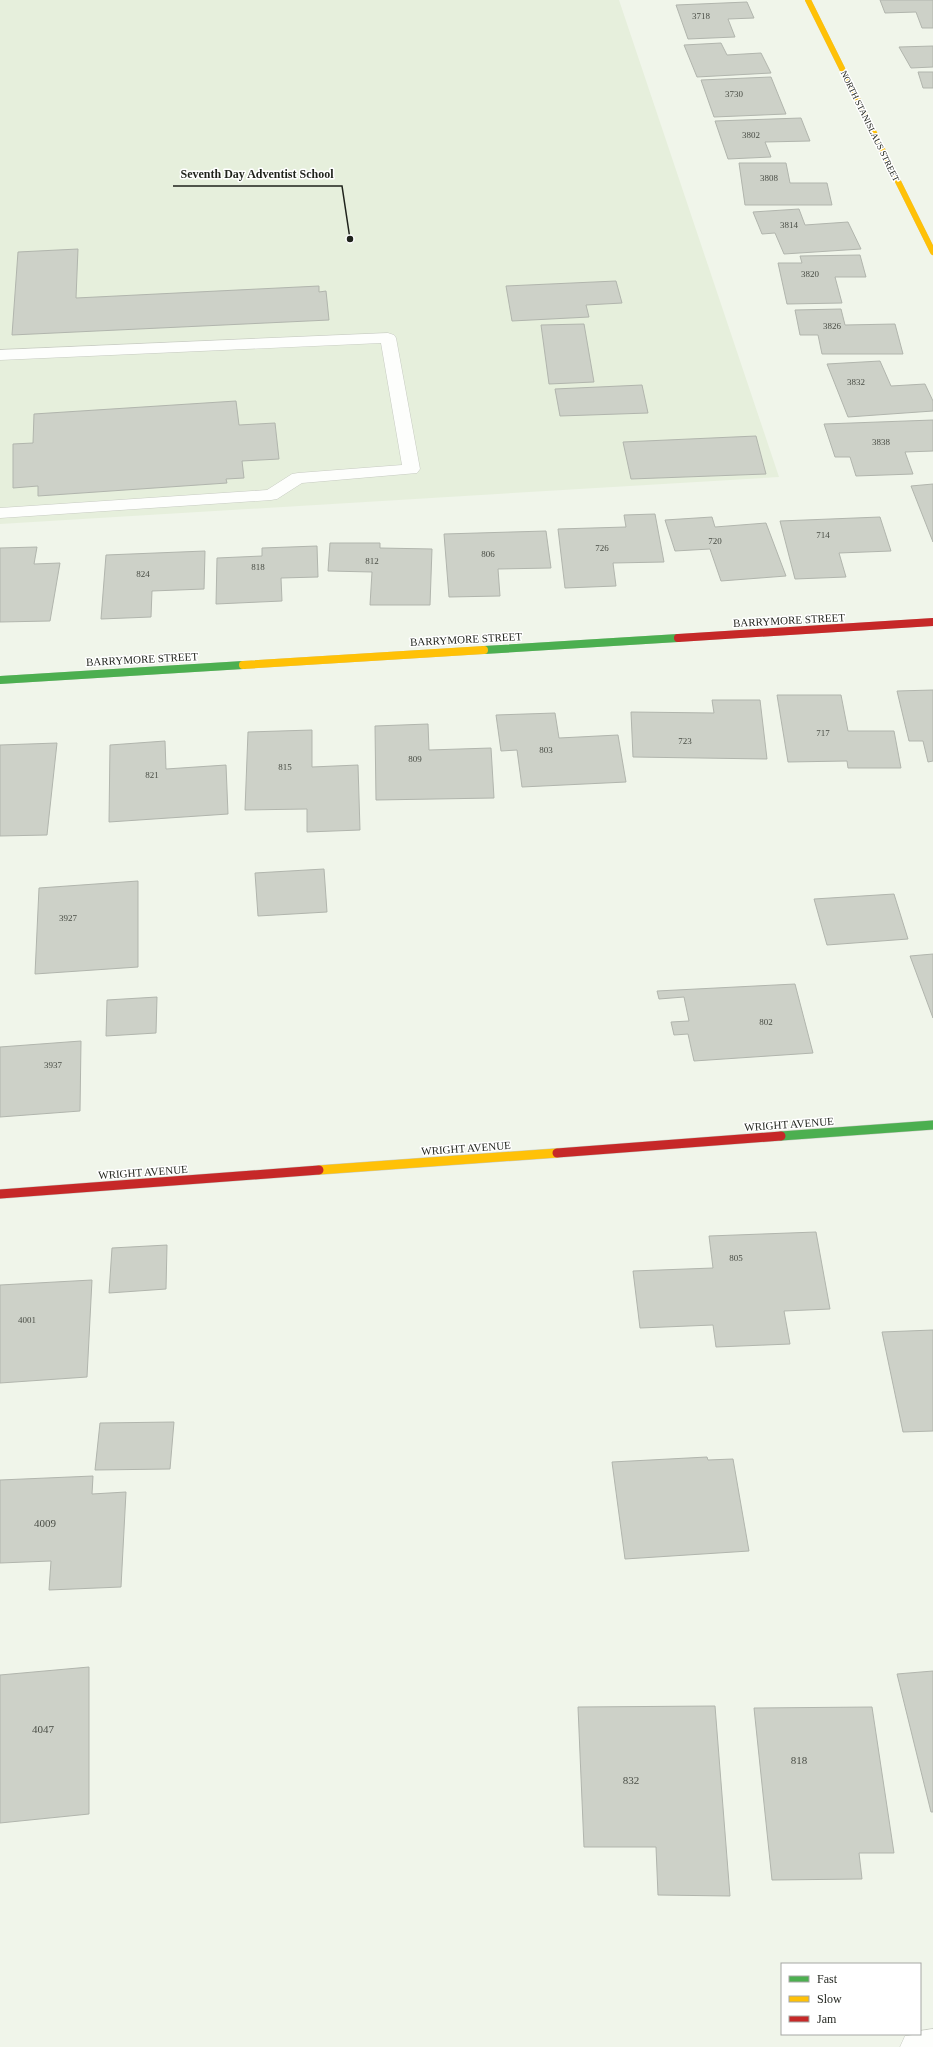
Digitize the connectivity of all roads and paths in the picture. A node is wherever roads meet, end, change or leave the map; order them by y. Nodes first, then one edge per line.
1 (808, 0) edge
2 (933, 252) edge
3 (0, 355) edge
4 (0, 513) edge
5 (933, 622) edge
6 (0, 680) edge
7 (933, 1125) edge
8 (0, 1194) edge
9 (933, 2045) edge
10 (916, 2047) edge

1 - 2 street, NORTH STANISLAUS STREET
3 - 4 street
5 - 6 street, BARRYMORE STREET
7 - 8 street, WRIGHT AVENUE
9 - 10 street

